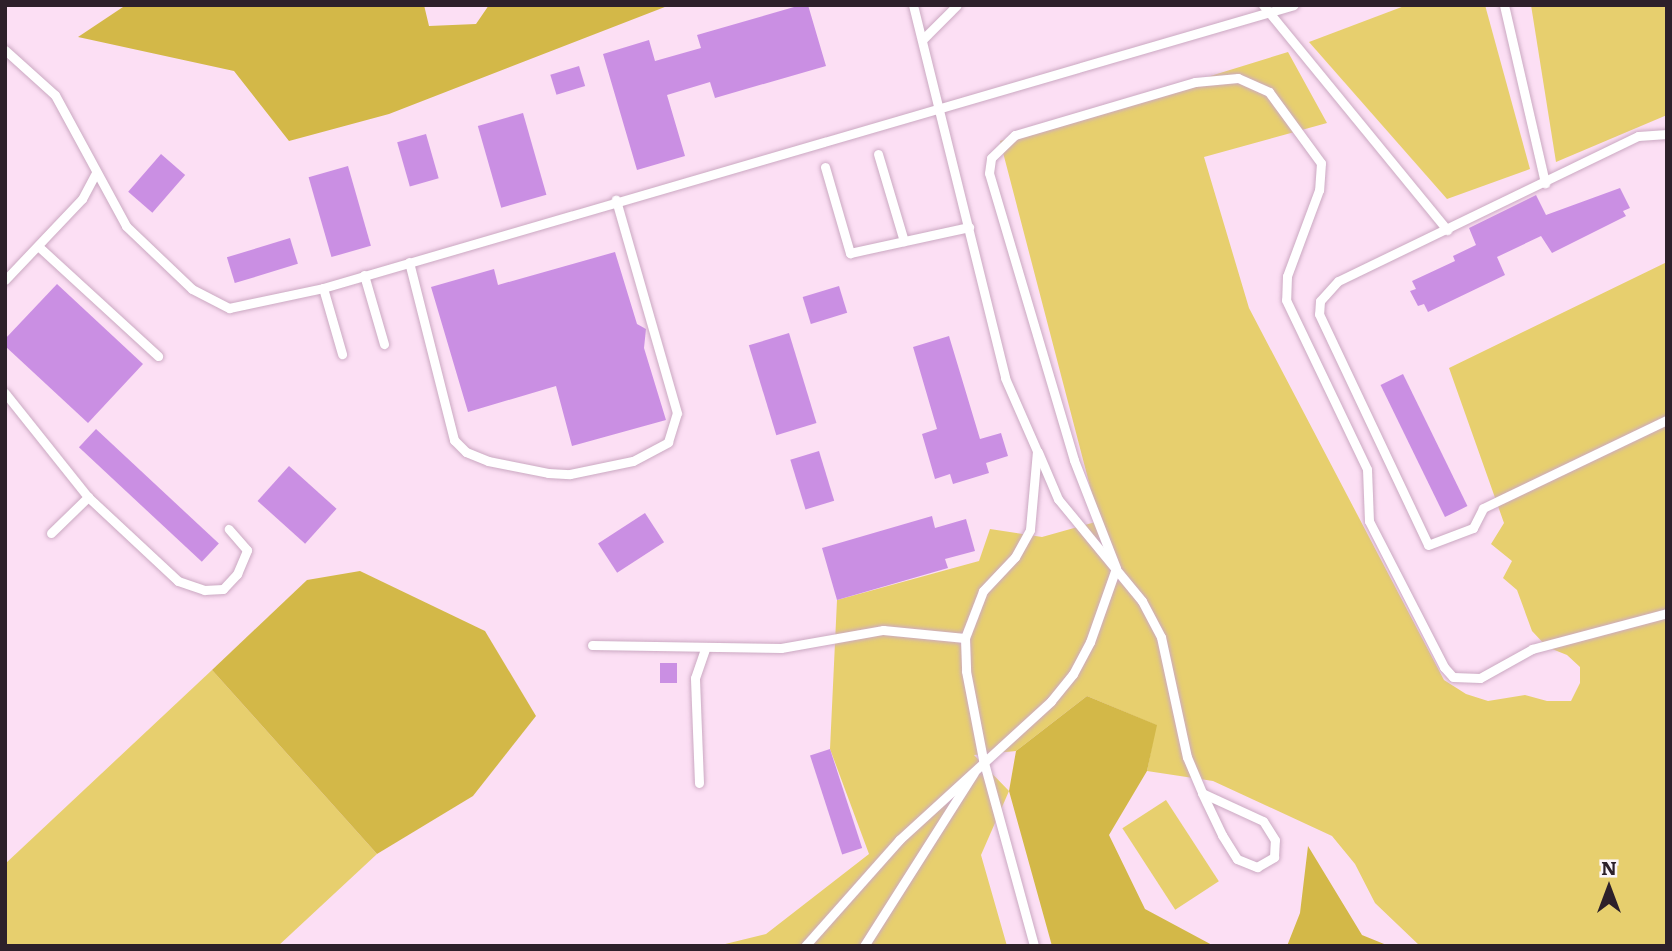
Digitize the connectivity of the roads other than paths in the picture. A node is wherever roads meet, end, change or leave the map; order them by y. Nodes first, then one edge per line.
1 (913, 5) edge
2 (957, 5) edge
3 (1263, 5) edge
4 (1294, 5) edge
5 (1504, 5) edge
6 (1270, 13) junction
7 (916, 19) junction
8 (940, 27) junction
9 (922, 40) junction
10 (5, 50) edge
11 (939, 107) junction
12 (1667, 134) edge
13 (878, 154) dead end
14 (825, 167) dead end
15 (96, 173) junction
16 (1545, 183) junction
17 (616, 200) junction
18 (968, 227) junction
19 (1447, 230) junction
20 (904, 241) junction
21 (38, 246) junction
22 (409, 262) junction
23 (364, 275) junction
24 (5, 280) edge
25 (323, 288) junction
26 (384, 344) dead end
27 (342, 354) dead end
28 (158, 356) dead end
29 (5, 393) edge
30 (1667, 420) edge
31 (1037, 451) junction
32 (88, 497) junction
33 (229, 529) dead end
34 (51, 533) dead end
35 (1116, 568) junction
36 (1667, 613) edge
37 (965, 638) junction
38 (592, 645) dead end
39 (705, 649) junction
40 (983, 759) junction
41 (699, 783) dead end
42 (1202, 793) junction
43 (805, 946) edge
44 (864, 946) edge
45 (1034, 946) edge

1 - 7 lane
2 - 8 lane
3 - 6 lane
4 - 6 lane
5 - 16 lane
6 - 11 lane
6 - 19 lane
7 - 8 lane
7 - 9 lane
8 - 9 lane
9 - 11 lane
10 - 15 lane
11 - 17 lane
11 - 18 lane
12 - 16 lane
13 - 20 lane
14 - 20 lane
15 - 21 lane
15 - 25 lane
16 - 19 lane
17 - 22 lane
17 - 22 lane
18 - 20 lane
18 - 31 lane
19 - 30 lane
21 - 24 lane
21 - 28 lane
22 - 23 lane
23 - 25 lane
23 - 26 lane
25 - 27 lane
29 - 32 lane
31 - 35 lane
31 - 37 lane
32 - 33 lane
32 - 34 lane
35 - 36 lane
35 - 40 lane
35 - 42 lane
37 - 39 lane
37 - 40 lane
38 - 39 lane
39 - 41 lane
40 - 43 lane
40 - 44 lane
40 - 45 lane
42 - 42 lane

